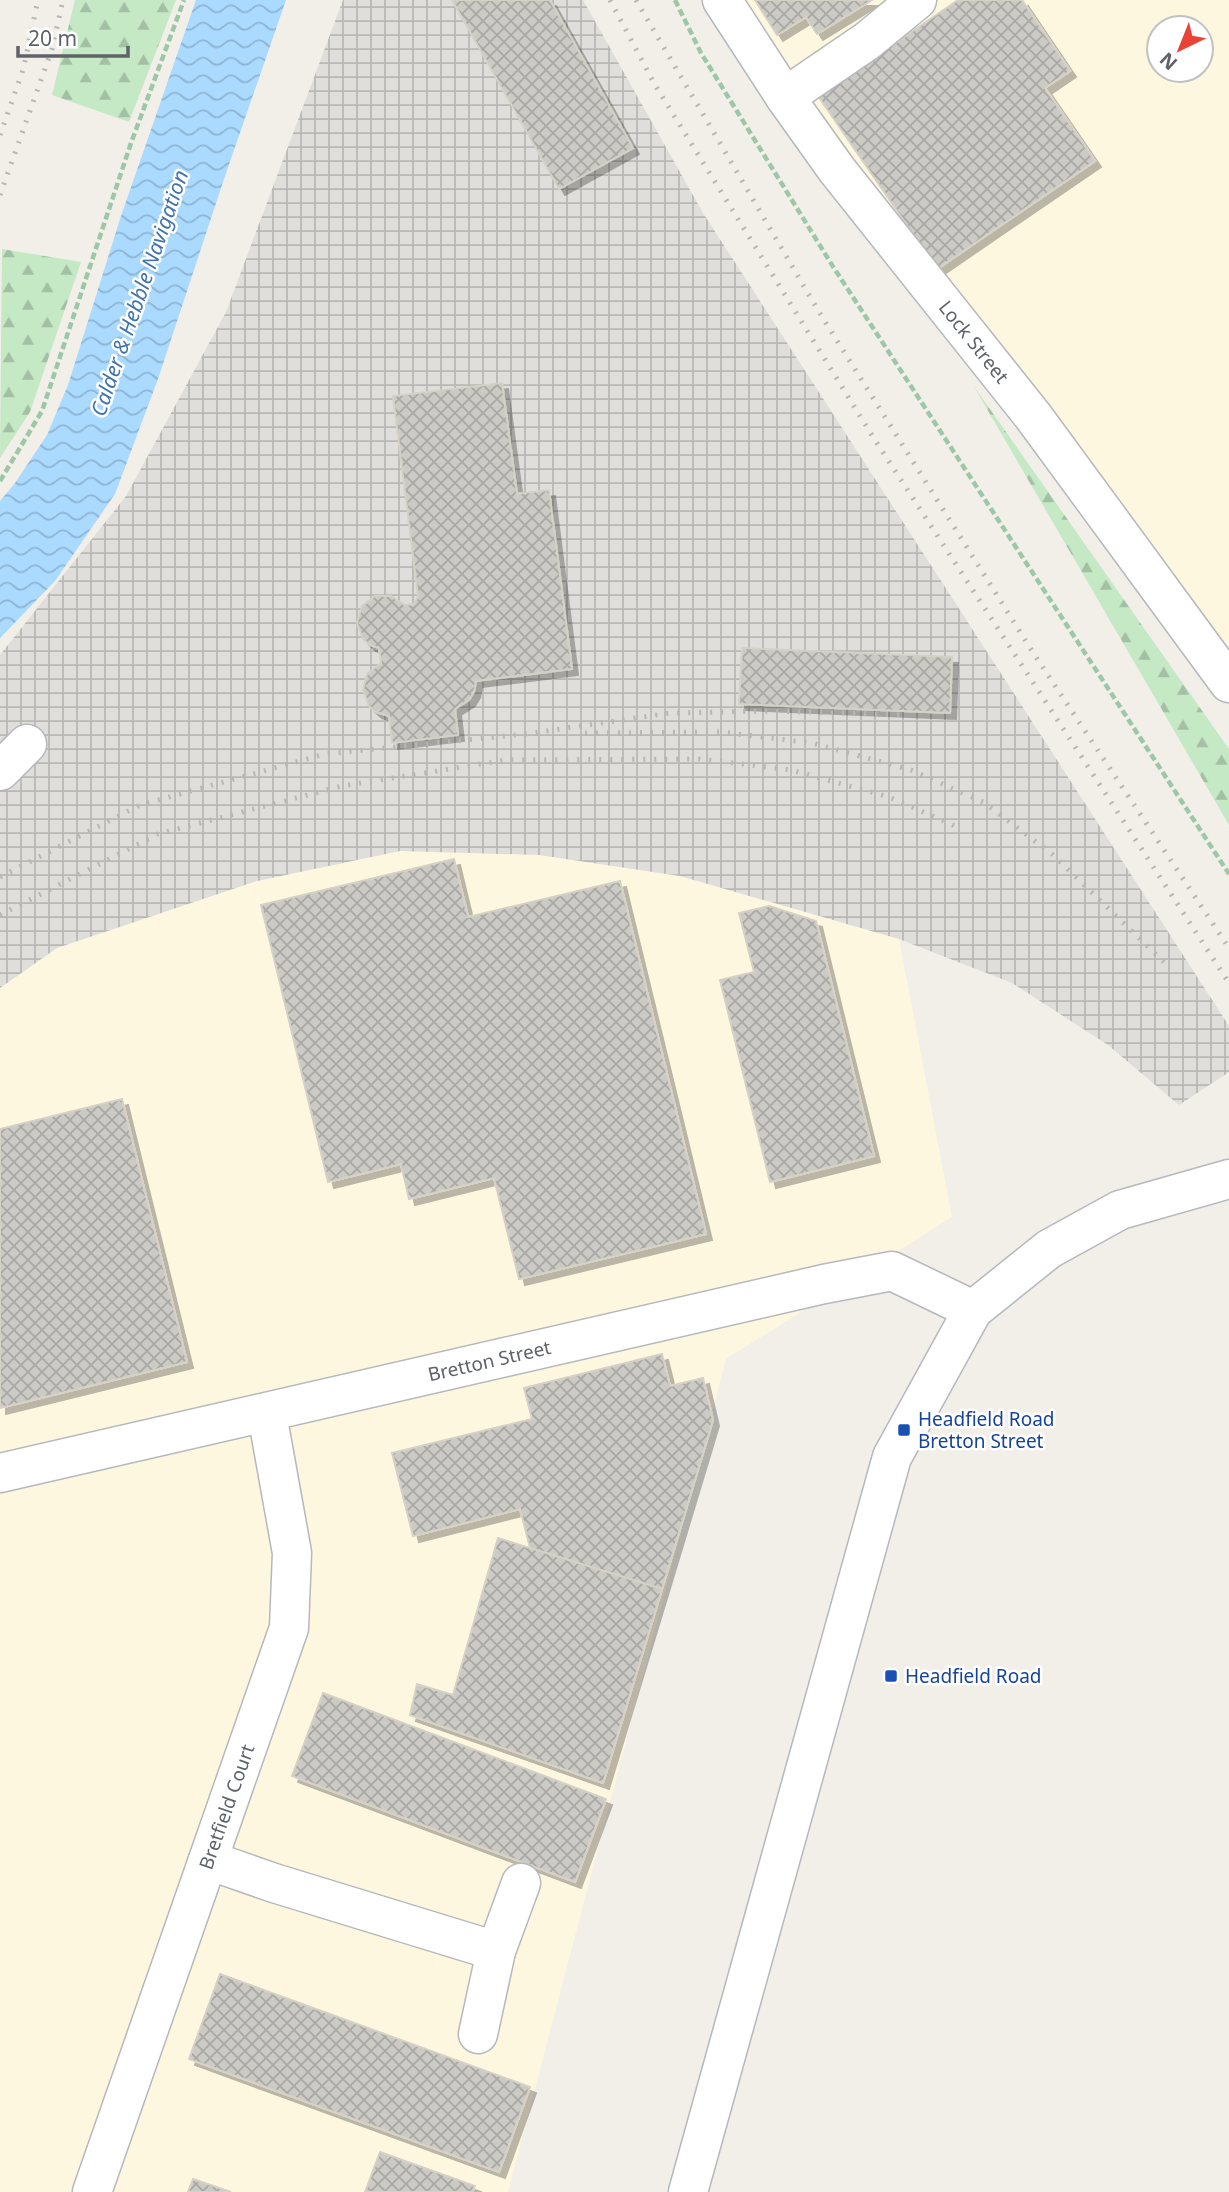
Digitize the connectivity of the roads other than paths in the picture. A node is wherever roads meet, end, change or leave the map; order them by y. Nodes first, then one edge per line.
1 (722, 0) edge
2 (917, 0) edge
3 (785, 97) junction
4 (1229, 683) edge
5 (27, 744) dead end
6 (0, 771) edge
7 (1229, 1179) edge
8 (973, 1310) junction
9 (267, 1414) junction
10 (0, 1473) edge
11 (208, 1860) junction
12 (521, 1882) dead end
13 (496, 1951) junction
14 (478, 2034) dead end
15 (92, 2192) edge
16 (688, 2192) edge

1 - 3 street, Lock Street
2 - 3 street
3 - 4 street, Lock Street
5 - 6 street
7 - 8 street
8 - 9 street, Bretton Street
8 - 16 street
9 - 10 street, Bretton Street
9 - 11 street, Bretfield Court
11 - 13 street
11 - 15 street, Bretfield Court
12 - 13 street
13 - 14 street

